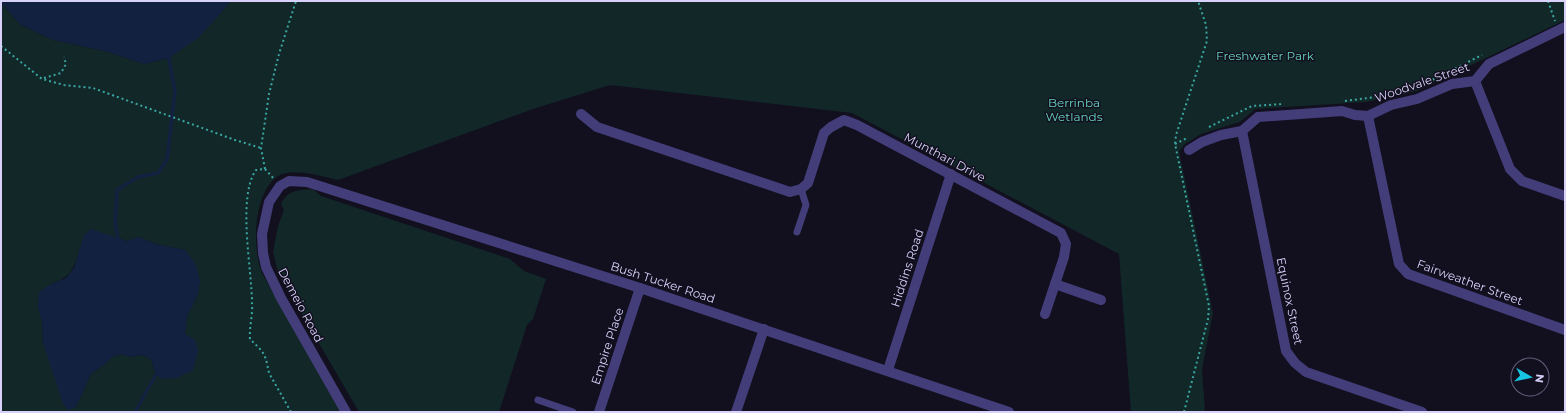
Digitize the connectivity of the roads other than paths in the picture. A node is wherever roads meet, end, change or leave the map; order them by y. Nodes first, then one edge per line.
1 (1563, 23) edge
2 (1475, 81) junction
3 (581, 114) dead end
4 (1368, 116) junction
5 (1242, 131) junction
6 (1189, 150) dead end
7 (951, 174) junction
8 (307, 182) joint
9 (801, 189) junction
10 (1565, 196) edge
11 (797, 232) dead end
12 (1055, 284) junction
13 (640, 288) junction
14 (1101, 300) dead end
15 (1045, 314) dead end
16 (764, 329) junction
17 (1565, 330) edge
18 (888, 370) junction
19 (538, 400) dead end
20 (346, 412) edge
21 (573, 412) edge
22 (599, 412) edge
23 (736, 412) edge
24 (1009, 412) edge
25 (1422, 412) edge

1 - 2 street, Woodvale Street
2 - 4 street, Woodvale Street
2 - 10 street
3 - 9 street
4 - 5 street, Woodvale Street
4 - 17 street, Fairweather Street
5 - 6 street
5 - 25 street, Equinox Street
7 - 9 street, Munthari Drive
7 - 12 street, Munthari Drive
7 - 18 street, Hiddins Road
8 - 13 street, Bush Tucker Road
8 - 20 street, Demeio Road
9 - 11 lane
12 - 14 street
12 - 15 street, Munthari Drive
13 - 16 street, Bush Tucker Road
13 - 22 street, Empire Place
16 - 18 street, Bush Tucker Road
16 - 23 street
18 - 24 street, Bush Tucker Road
19 - 21 lane

